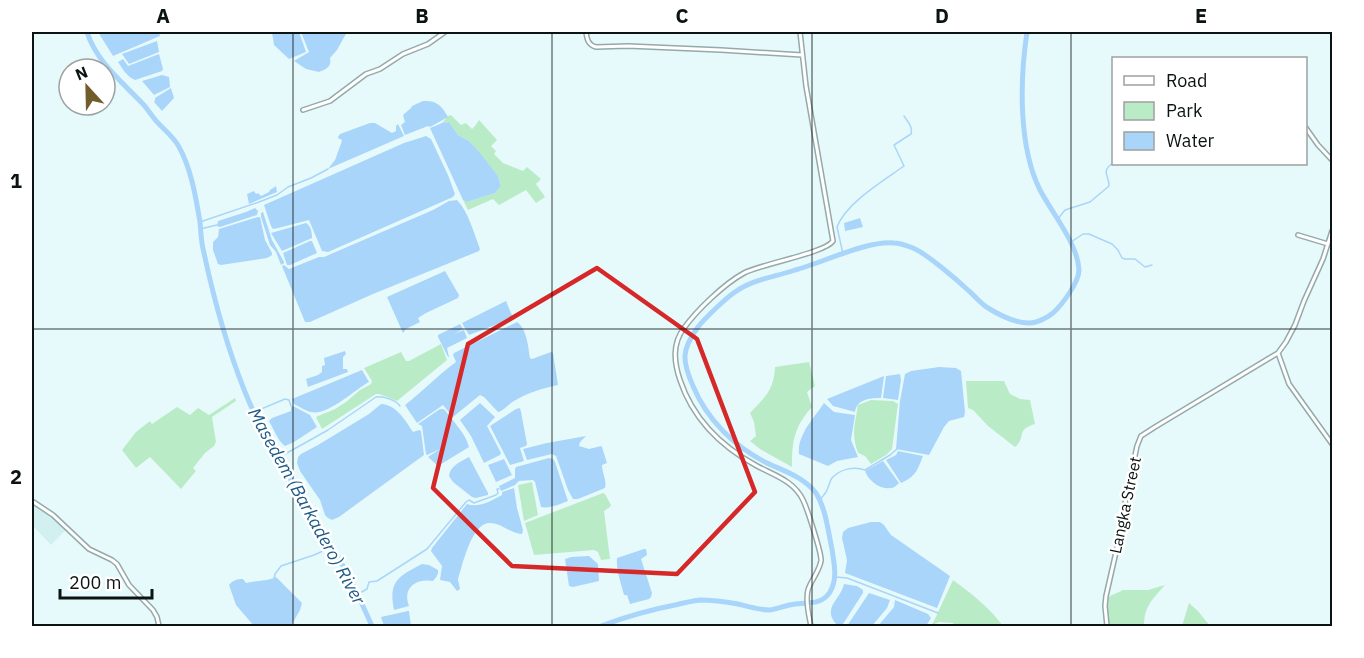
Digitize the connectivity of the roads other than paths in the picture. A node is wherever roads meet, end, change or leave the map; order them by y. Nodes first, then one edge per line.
1 (445, 32) edge
2 (586, 32) edge
3 (800, 32) edge
4 (802, 55) junction
5 (303, 110) dead end
6 (1307, 131) edge
7 (1332, 160) edge
8 (1332, 231) edge
9 (1298, 235) dead end
10 (1328, 244) junction
11 (1278, 353) junction
12 (1332, 444) edge
13 (32, 501) edge
14 (159, 627) edge
15 (811, 627) edge
16 (1107, 627) edge

1 - 5 street
2 - 4 street
3 - 4 street
4 - 15 street
6 - 7 street
8 - 10 street
9 - 10 street
10 - 11 street
11 - 12 street
11 - 16 street, Langka Street
13 - 14 street

